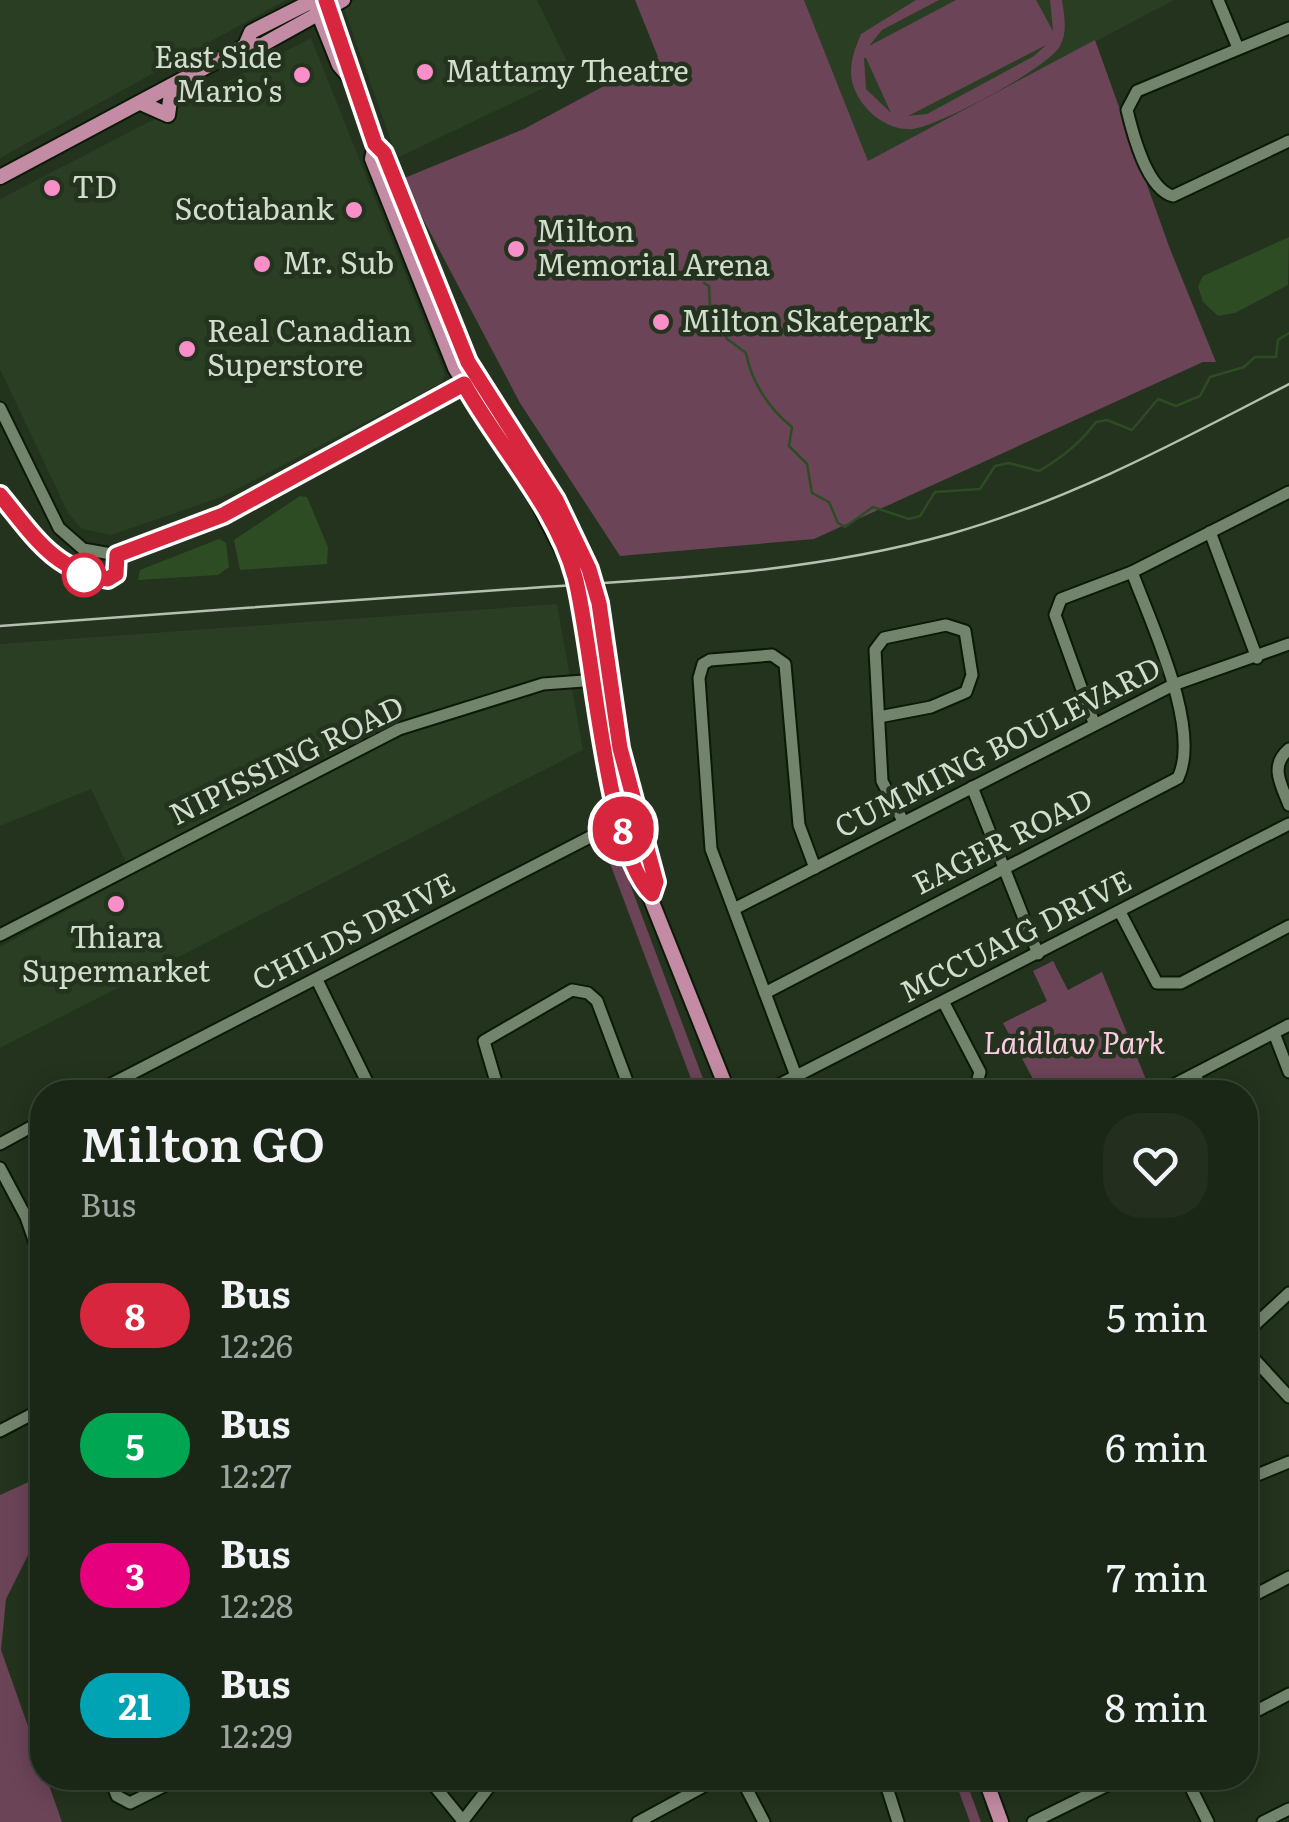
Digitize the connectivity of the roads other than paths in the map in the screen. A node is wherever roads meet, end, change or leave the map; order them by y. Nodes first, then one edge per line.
1 (1218, 0) edge
2 (322, 4) edge
3 (1289, 28) edge
4 (1238, 48) junction
5 (172, 86) junction
6 (141, 103) junction
7 (1289, 141) edge
8 (0, 177) edge
9 (471, 381) junction
10 (0, 408) edge
11 (1289, 492) edge
12 (1210, 532) junction
13 (1132, 572) junction
14 (1289, 644) edge
15 (1257, 658) junction
16 (611, 679) junction
17 (593, 680) junction
18 (1172, 685) junction
19 (879, 717) junction
20 (1094, 723) junction
21 (1289, 749) edge
22 (972, 787) junction
23 (1289, 805) edge
24 (903, 821) junction
25 (1289, 824) edge
26 (630, 825) junction
27 (814, 868) junction
28 (1004, 869) junction
29 (734, 909) junction
30 (1120, 912) junction
31 (1289, 926) edge
32 (0, 935) edge
33 (1038, 954) junction
34 (317, 980) junction
35 (765, 993) junction
36 (944, 1004) junction
37 (1289, 1026) edge
38 (1274, 1033) junction
39 (1289, 1072) edge
40 (1195, 1074) junction
41 (796, 1078) junction
42 (120, 1080) edge
43 (366, 1080) edge
44 (495, 1080) edge
45 (627, 1080) edge
46 (723, 1080) edge
47 (792, 1080) edge
48 (978, 1080) edge
49 (1183, 1080) edge
50 (1197, 1080) edge
51 (30, 1127) edge
52 (0, 1144) edge
53 (0, 1168) edge
54 (30, 1228) edge
55 (1289, 1293) edge
56 (1258, 1322) edge
57 (1258, 1363) edge
58 (1289, 1397) edge
59 (30, 1415) edge
60 (0, 1431) edge
61 (1289, 1462) edge
62 (1258, 1475) edge
63 (1289, 1577) edge
64 (1258, 1593) edge
65 (1289, 1694) edge
66 (1258, 1710) edge
67 (115, 1790) edge
68 (156, 1790) edge
69 (437, 1790) edge
70 (487, 1790) edge
71 (697, 1790) edge
72 (747, 1790) edge
73 (888, 1790) edge
74 (989, 1790) edge
75 (1098, 1790) edge
76 (1192, 1790) edge
77 (1289, 1809) edge
78 (462, 1821) edge
79 (638, 1822) edge
80 (764, 1822) edge
81 (898, 1822) edge
82 (1000, 1822) edge
83 (1033, 1822) edge
84 (1208, 1822) edge
85 (1262, 1822) edge

1 - 4 street
2 - 5 main road
2 - 9 main road
3 - 4 street
4 - 7 street
5 - 6 main road
5 - 6 main road
6 - 8 main road
9 - 10 street
9 - 16 main road
9 - 17 main road
11 - 12 street
12 - 13 street
12 - 15 street
13 - 18 street
13 - 20 street
14 - 15 street, CUMMING BOULEVARD
15 - 18 street, CUMMING BOULEVARD
16 - 17 street, NIPISSING ROAD
16 - 26 main road
17 - 26 main road
17 - 32 street, NIPISSING ROAD
18 - 20 street, CUMMING BOULEVARD
18 - 28 street, EAGER ROAD
19 - 19 street
19 - 24 street
20 - 22 street, CUMMING BOULEVARD
21 - 23 street
22 - 24 street, CUMMING BOULEVARD
22 - 28 street
24 - 27 street, CUMMING BOULEVARD
25 - 30 street, MCCUAIG DRIVE
26 - 34 street, CHILDS DRIVE
26 - 46 main road
27 - 29 street, CUMMING BOULEVARD
27 - 29 street
28 - 33 street
28 - 35 street, EAGER ROAD
29 - 35 street
30 - 31 street
30 - 33 street, MCCUAIG DRIVE
33 - 36 street, MCCUAIG DRIVE
34 - 42 street, CHILDS DRIVE
34 - 43 street
35 - 41 street
36 - 41 street, MCCUAIG DRIVE
36 - 48 street
37 - 38 street
38 - 39 street
38 - 40 street
40 - 49 street
40 - 50 street
41 - 47 street, MCCUAIG DRIVE
44 - 45 street
51 - 52 street
53 - 54 street
55 - 56 street
57 - 58 street
59 - 60 street
61 - 62 street
63 - 64 street
65 - 66 street
67 - 68 street
69 - 78 street
70 - 78 street
71 - 79 street
72 - 80 street
73 - 81 street
74 - 82 main road
75 - 83 street
76 - 84 street
77 - 85 street

